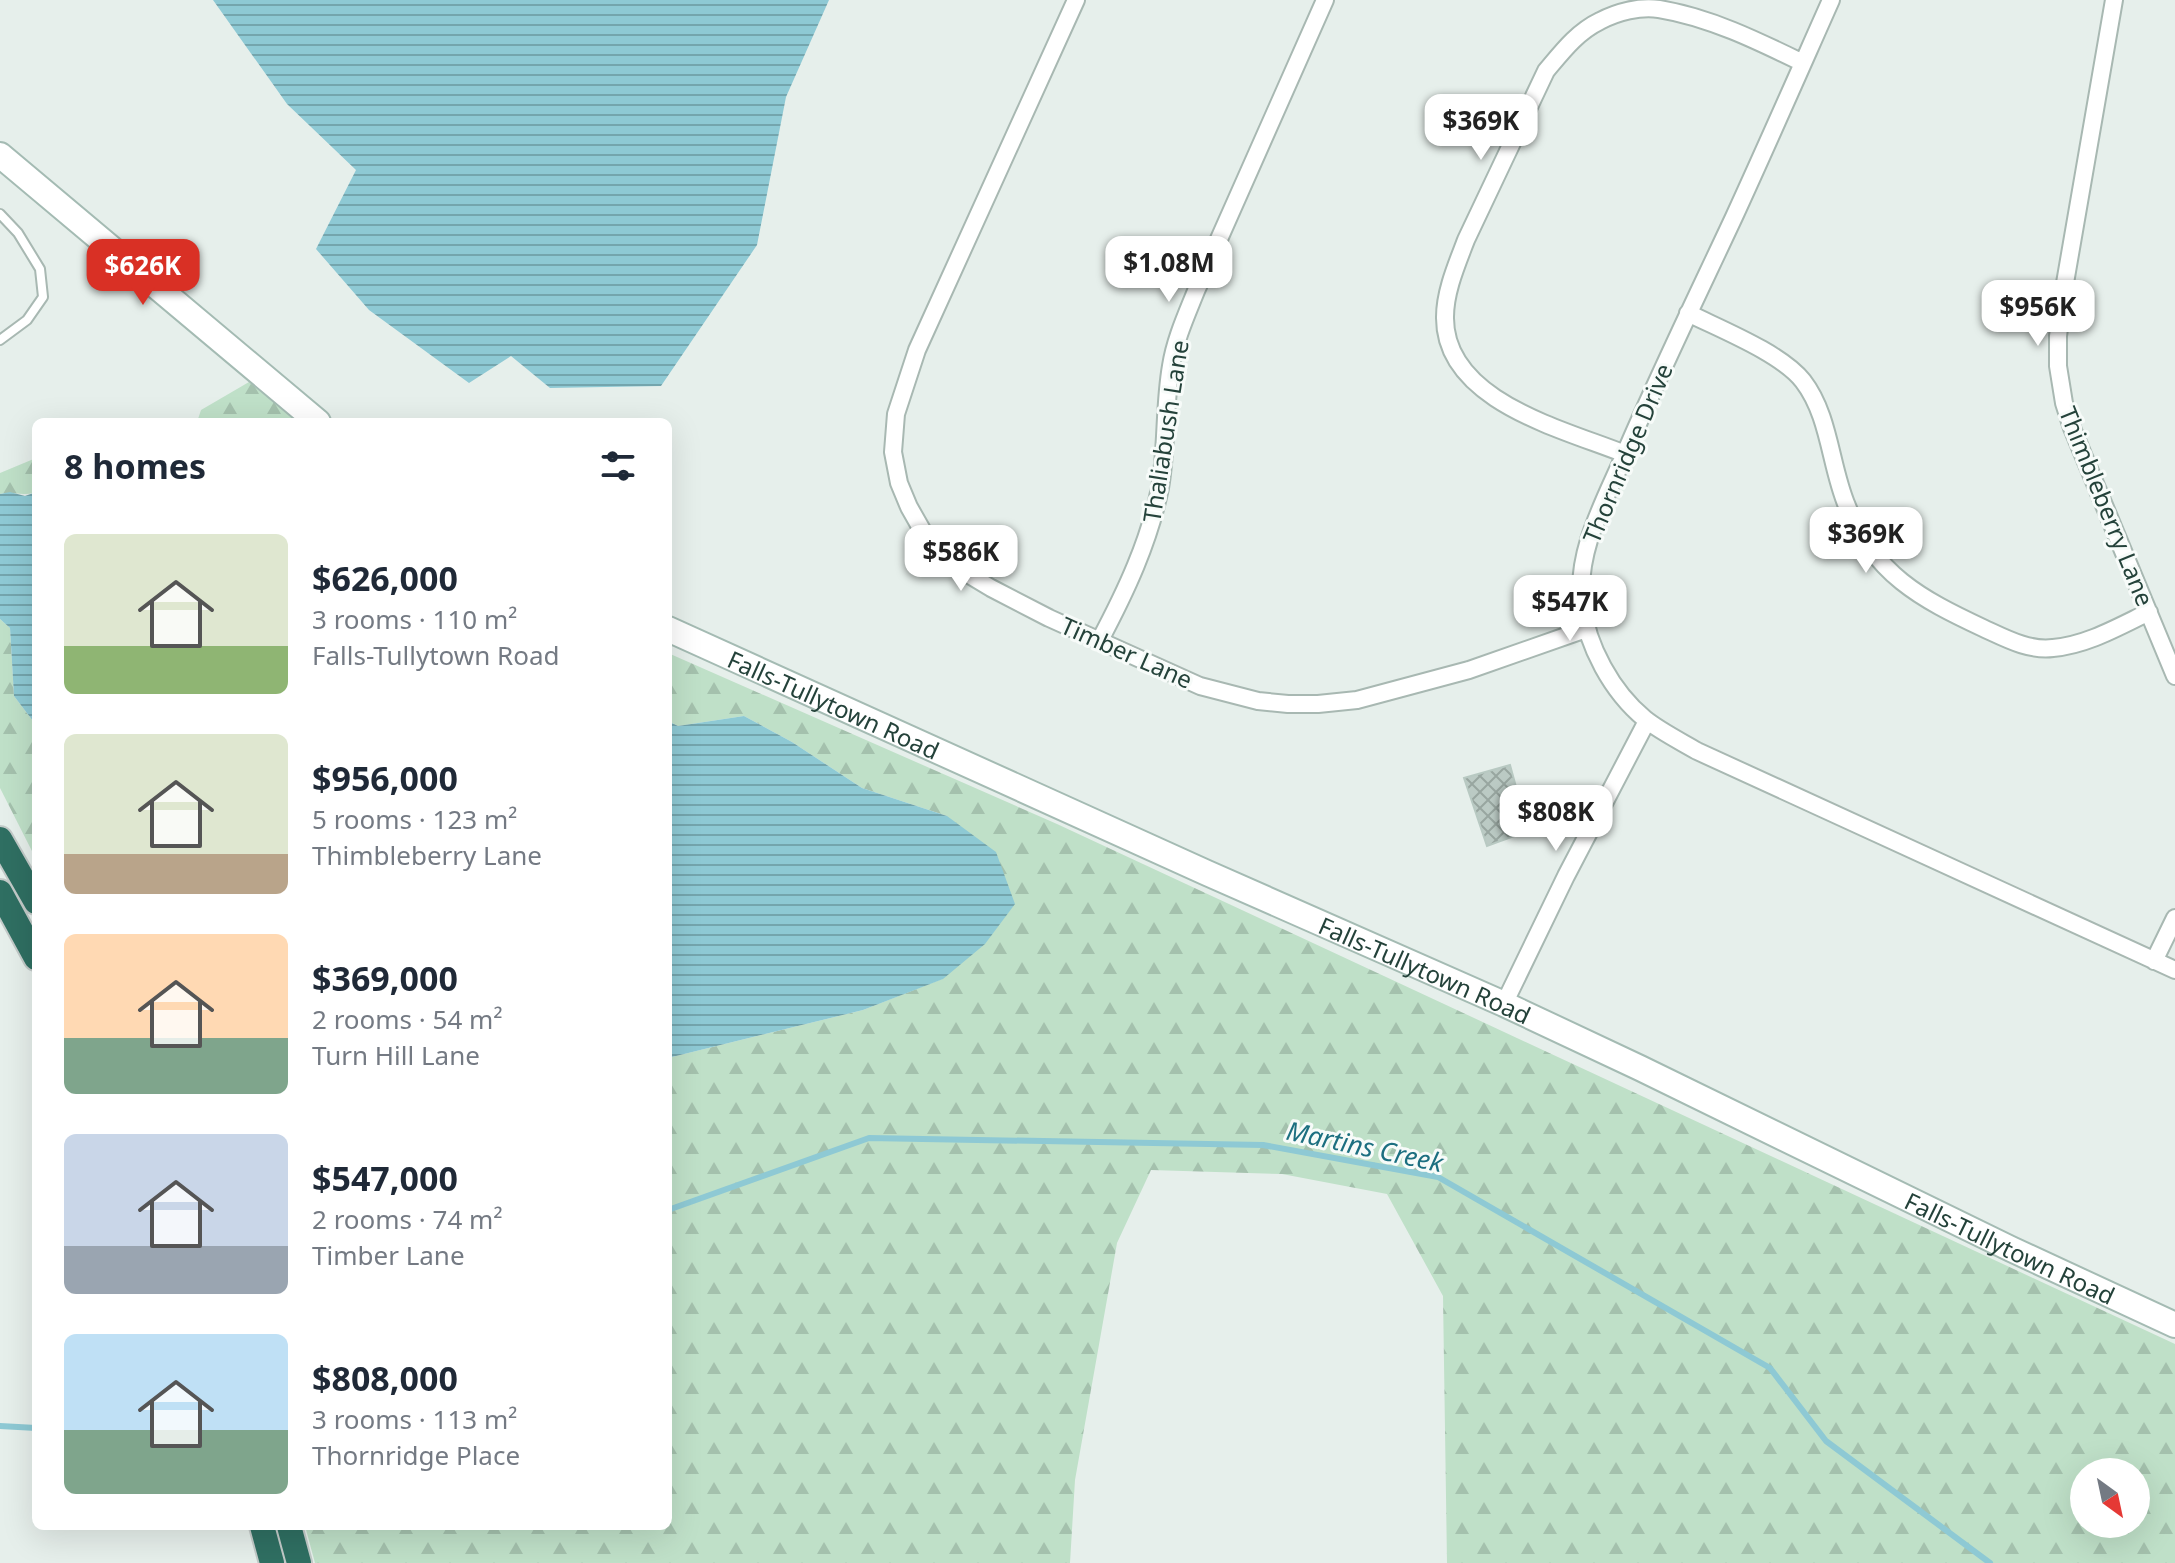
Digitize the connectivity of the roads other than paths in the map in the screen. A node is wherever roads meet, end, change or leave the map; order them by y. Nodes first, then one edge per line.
1 (1076, 0) edge
2 (1325, 0) edge
3 (1831, 0) edge
4 (2114, 0) edge
5 (1803, 63) junction
6 (0, 155) edge
7 (0, 214) edge
8 (1688, 313) junction
9 (0, 340) edge
10 (313, 418) edge
11 (1625, 454) junction
12 (2149, 612) junction
13 (1586, 629) junction
14 (672, 631) edge
15 (1100, 640) junction
16 (2175, 676) edge
17 (1647, 721) junction
18 (0, 839) edge
19 (0, 892) edge
20 (32, 895) edge
21 (2175, 918) edge
22 (32, 951) edge
23 (2154, 961) junction
24 (2175, 970) edge
25 (1504, 1004) junction
26 (2175, 1325) edge
27 (263, 1530) edge
28 (290, 1530) edge
29 (272, 1563) edge
30 (299, 1563) edge

1 - 15 street, Timber Lane
2 - 15 street, Thaliabush Lane
3 - 5 street, Thornridge Drive
4 - 12 street, Thimbleberry Lane
5 - 8 street, Thornridge Drive
5 - 11 street
6 - 10 street
7 - 9 lane
8 - 11 street, Thornridge Drive
8 - 12 street
11 - 13 street, Thornridge Drive
12 - 16 street, Thimbleberry Lane
13 - 15 street, Timber Lane
13 - 17 street, Thornridge Drive
14 - 25 street, Falls-Tullytown Road
17 - 23 street, Thornridge Drive
17 - 25 street
18 - 20 highway
19 - 22 highway
21 - 23 street
23 - 24 street, Thornridge Drive
25 - 26 street, Falls-Tullytown Road
27 - 29 highway
28 - 30 highway

